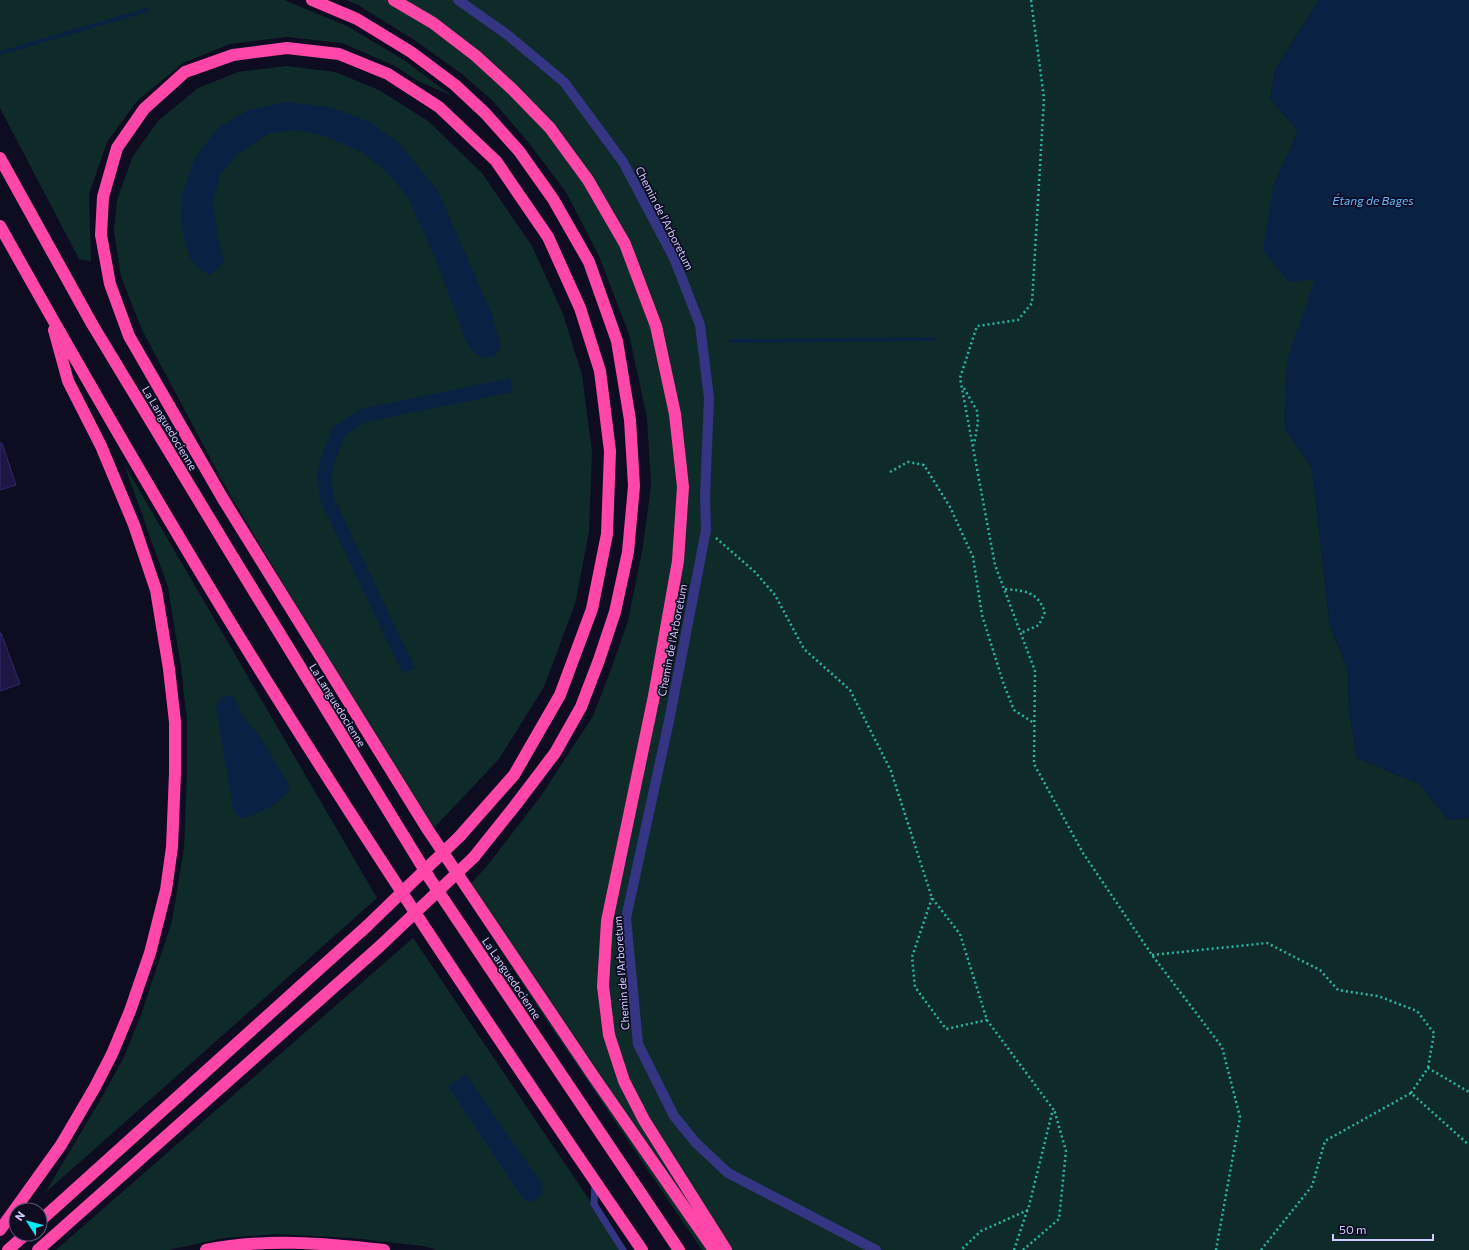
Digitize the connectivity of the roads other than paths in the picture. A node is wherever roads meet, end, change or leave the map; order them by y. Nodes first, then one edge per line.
1 (312, 0) edge
2 (394, 0) edge
3 (458, 0) edge
4 (0, 158) edge
5 (0, 226) edge
6 (48, 312) junction
7 (443, 852) edge
8 (443, 852) edge
9 (443, 852) edge
10 (443, 852) edge
11 (595, 1181) junction
12 (48, 1214) edge
13 (0, 1230) edge
14 (17, 1242) edge
15 (8, 1250) edge
16 (38, 1250) edge
17 (206, 1250) edge
18 (384, 1250) edge
19 (623, 1250) edge
20 (642, 1250) edge
21 (679, 1250) edge
22 (714, 1250) edge
23 (726, 1250) edge
24 (876, 1250) edge

1 - 16 highway, bridge
2 - 23 highway
3 - 24 street, Chemin de l'Arboretum
4 - 21 highway, La Languedocienne
5 - 6 highway
6 - 11 highway
6 - 13 highway
7 - 22 highway, bridge
8 - 9 highway, bridge
10 - 12 highway, bridge
11 - 19 lane
11 - 20 highway
14 - 15 highway
17 - 18 highway

